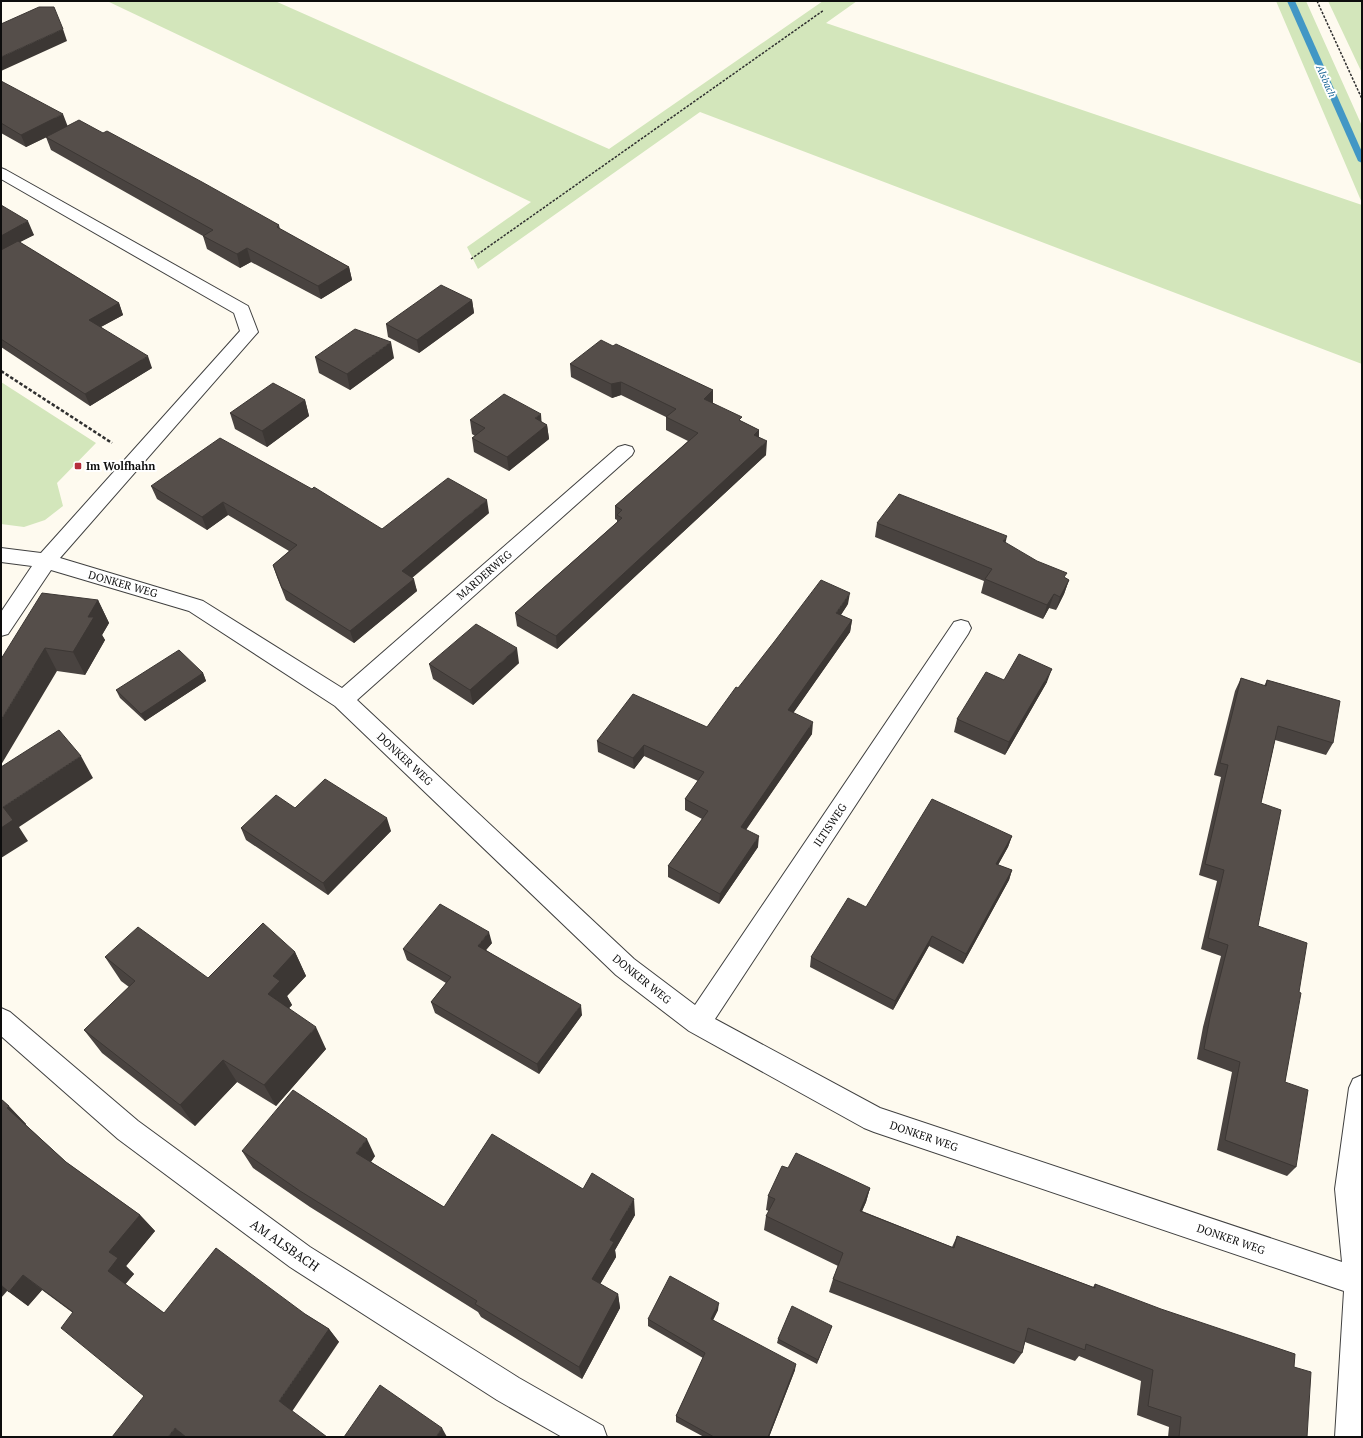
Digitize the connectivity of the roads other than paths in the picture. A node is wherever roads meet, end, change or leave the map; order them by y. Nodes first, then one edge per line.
1 (1, 173) edge
2 (625, 451) dead end
3 (1, 555) edge
4 (46, 562) junction
5 (1, 628) edge
6 (961, 628) dead end
7 (343, 700) junction
8 (1, 1020) edge
9 (698, 1023) junction
10 (1362, 1088) edge
11 (1360, 1282) edge
12 (592, 1437) edge
13 (1350, 1437) edge

1 - 4 street
2 - 7 street, MARDERWEG
3 - 4 street, DONKER WEG
4 - 5 street
4 - 7 street, DONKER WEG
6 - 9 street, ILTISWEG
7 - 9 street, DONKER WEG
8 - 12 street, AM ALSBACH
9 - 11 street, DONKER WEG
10 - 11 street
11 - 13 street

